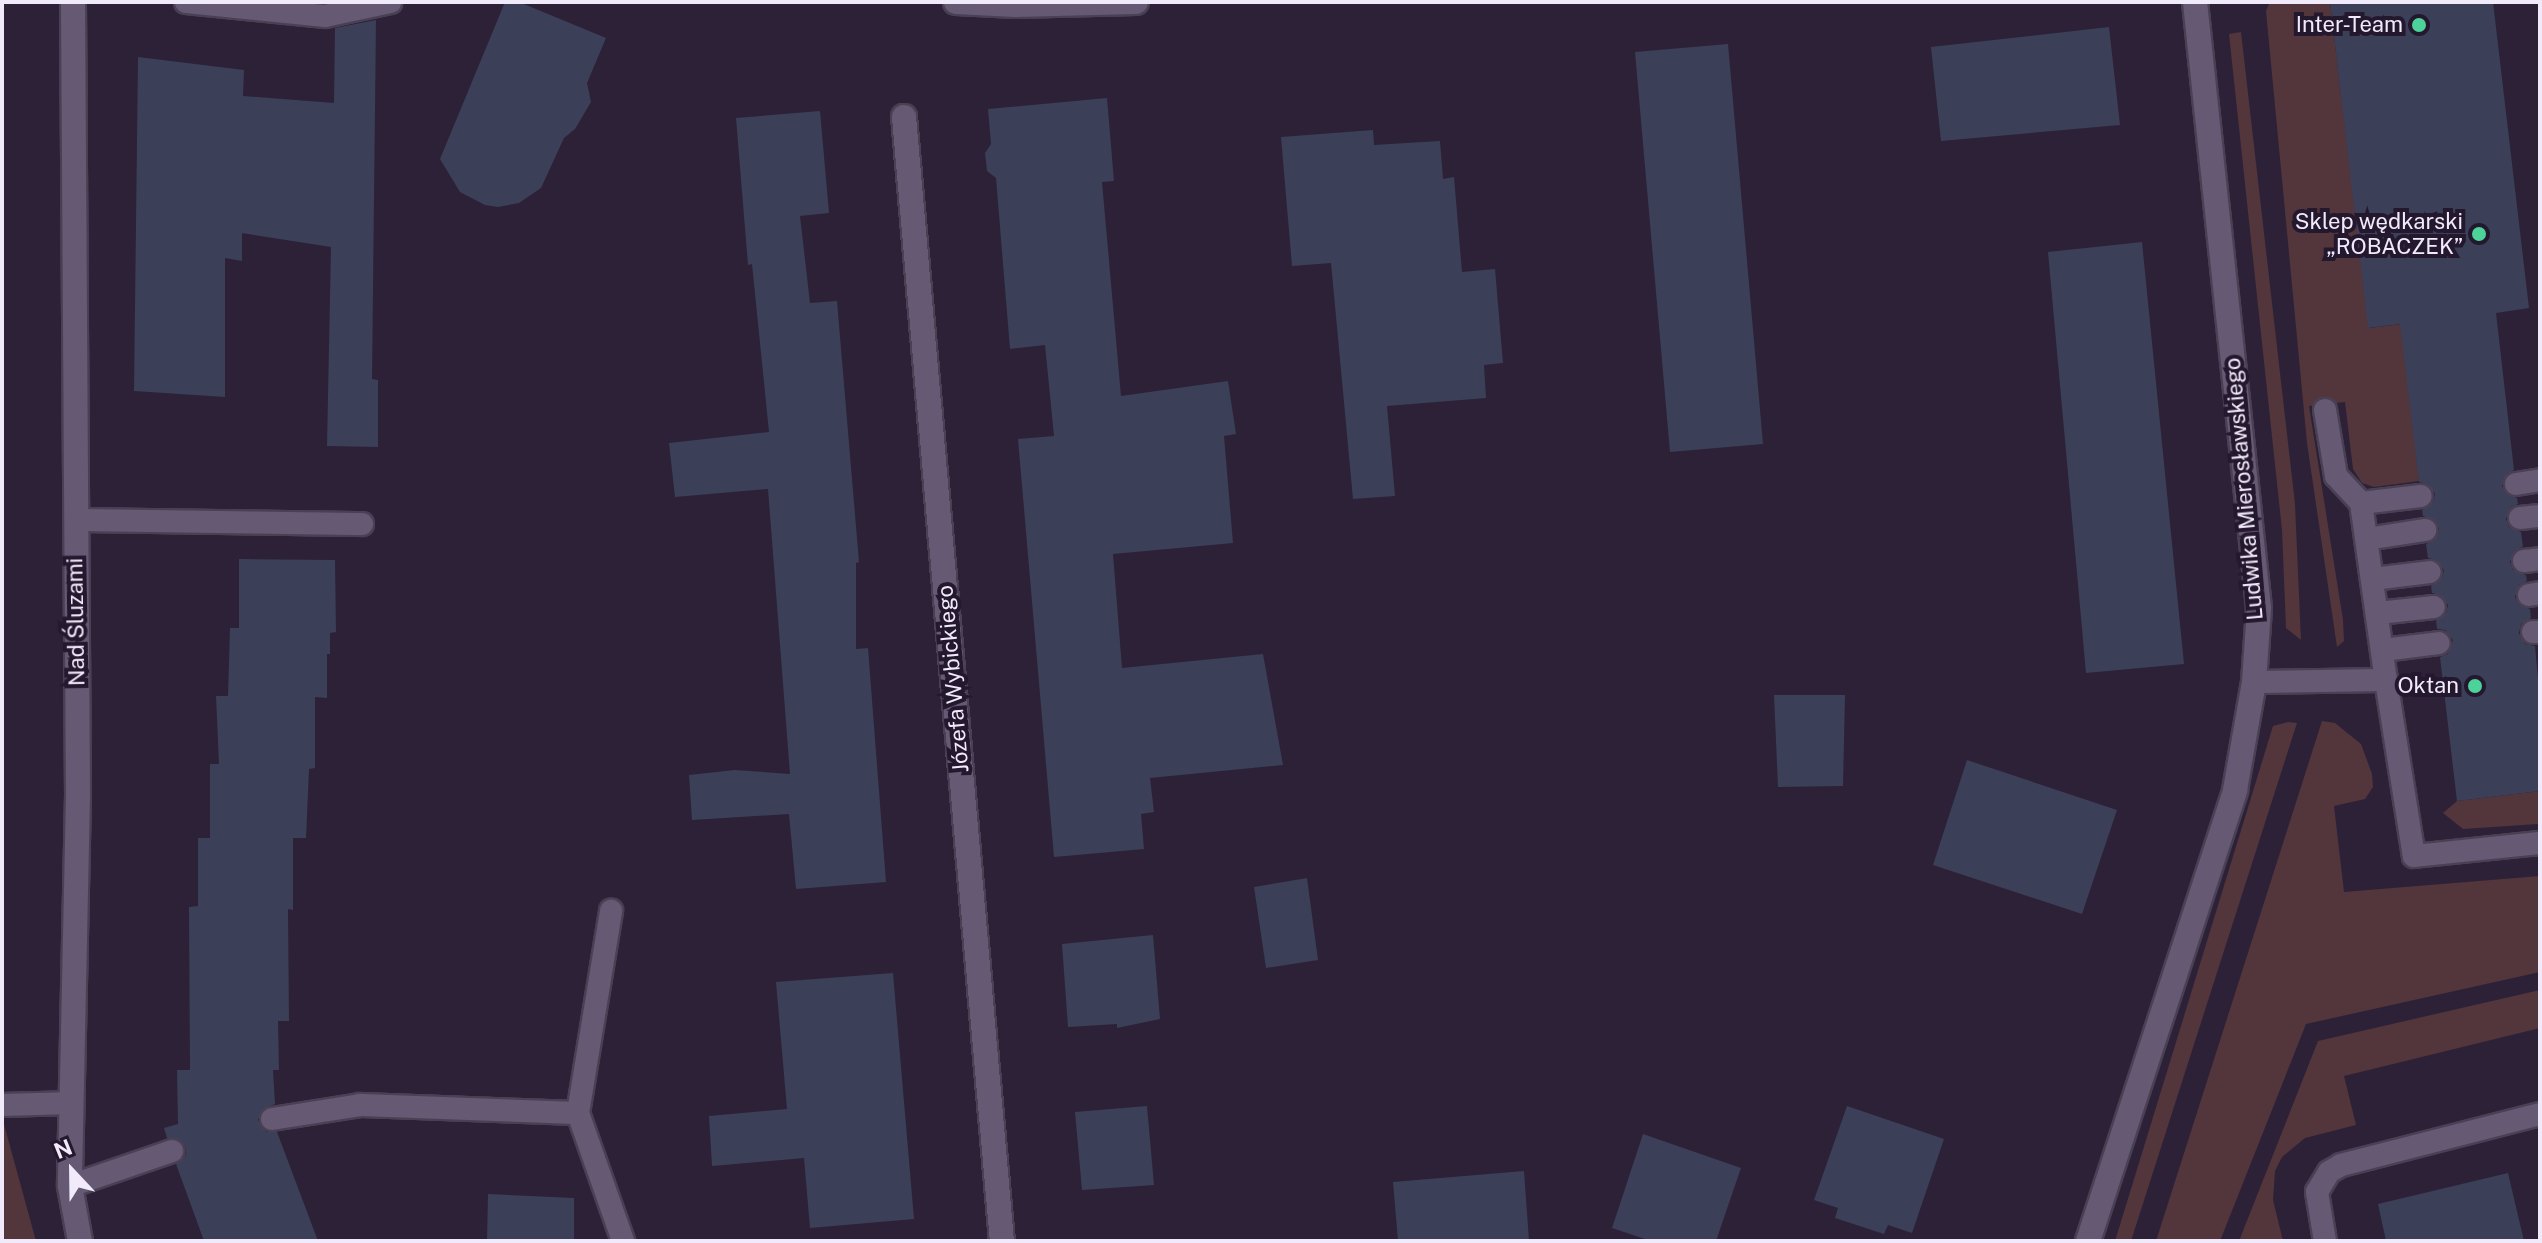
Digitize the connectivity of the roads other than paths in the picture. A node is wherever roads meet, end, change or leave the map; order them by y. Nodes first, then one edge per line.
1 (73, 2) edge
2 (186, 2) edge
3 (391, 2) edge
4 (956, 2) edge
5 (1136, 2) edge
6 (2195, 2) edge
7 (904, 117) dead end
8 (2325, 410) dead end
9 (2540, 480) edge
10 (2516, 484) dead end
11 (2421, 496) dead end
12 (2361, 503) junction
13 (76, 520) junction
14 (362, 524) dead end
15 (2425, 530) dead end
16 (2367, 539) junction
17 (2430, 572) dead end
18 (2373, 579) junction
19 (2434, 607) dead end
20 (2378, 613) junction
21 (2439, 643) dead end
22 (2383, 650) junction
23 (2386, 680) junction
24 (2254, 682) junction
25 (2540, 843) edge
26 (611, 911) dead end
27 (72, 1103) junction
28 (2, 1105) edge
29 (578, 1113) junction
30 (2540, 1114) edge
31 (272, 1119) dead end
32 (172, 1151) dead end
33 (70, 1186) junction
34 (80, 1241) edge
35 (623, 1241) edge
36 (1002, 1241) edge
37 (2088, 1241) edge
38 (2325, 1241) edge

1 - 13 street, Nad Śluzami
2 - 3 lane
4 - 5 street
6 - 24 street, Ludwika Mierosławskiego
7 - 36 street, Józefa Wybickiego
8 - 12 lane
9 - 10 lane
11 - 12 lane
12 - 16 lane
13 - 14 lane
13 - 27 street, Nad Śluzami
15 - 16 lane
16 - 18 lane
17 - 18 lane
18 - 20 lane
19 - 20 lane
20 - 22 lane
21 - 22 lane
22 - 23 lane
23 - 24 lane
23 - 25 lane
24 - 37 street, Ludwika Mierosławskiego
26 - 29 lane
27 - 28 lane
27 - 33 street, Nad Śluzami
29 - 31 lane
29 - 35 lane
30 - 38 lane
32 - 33 lane
33 - 34 street, Nad Śluzami

